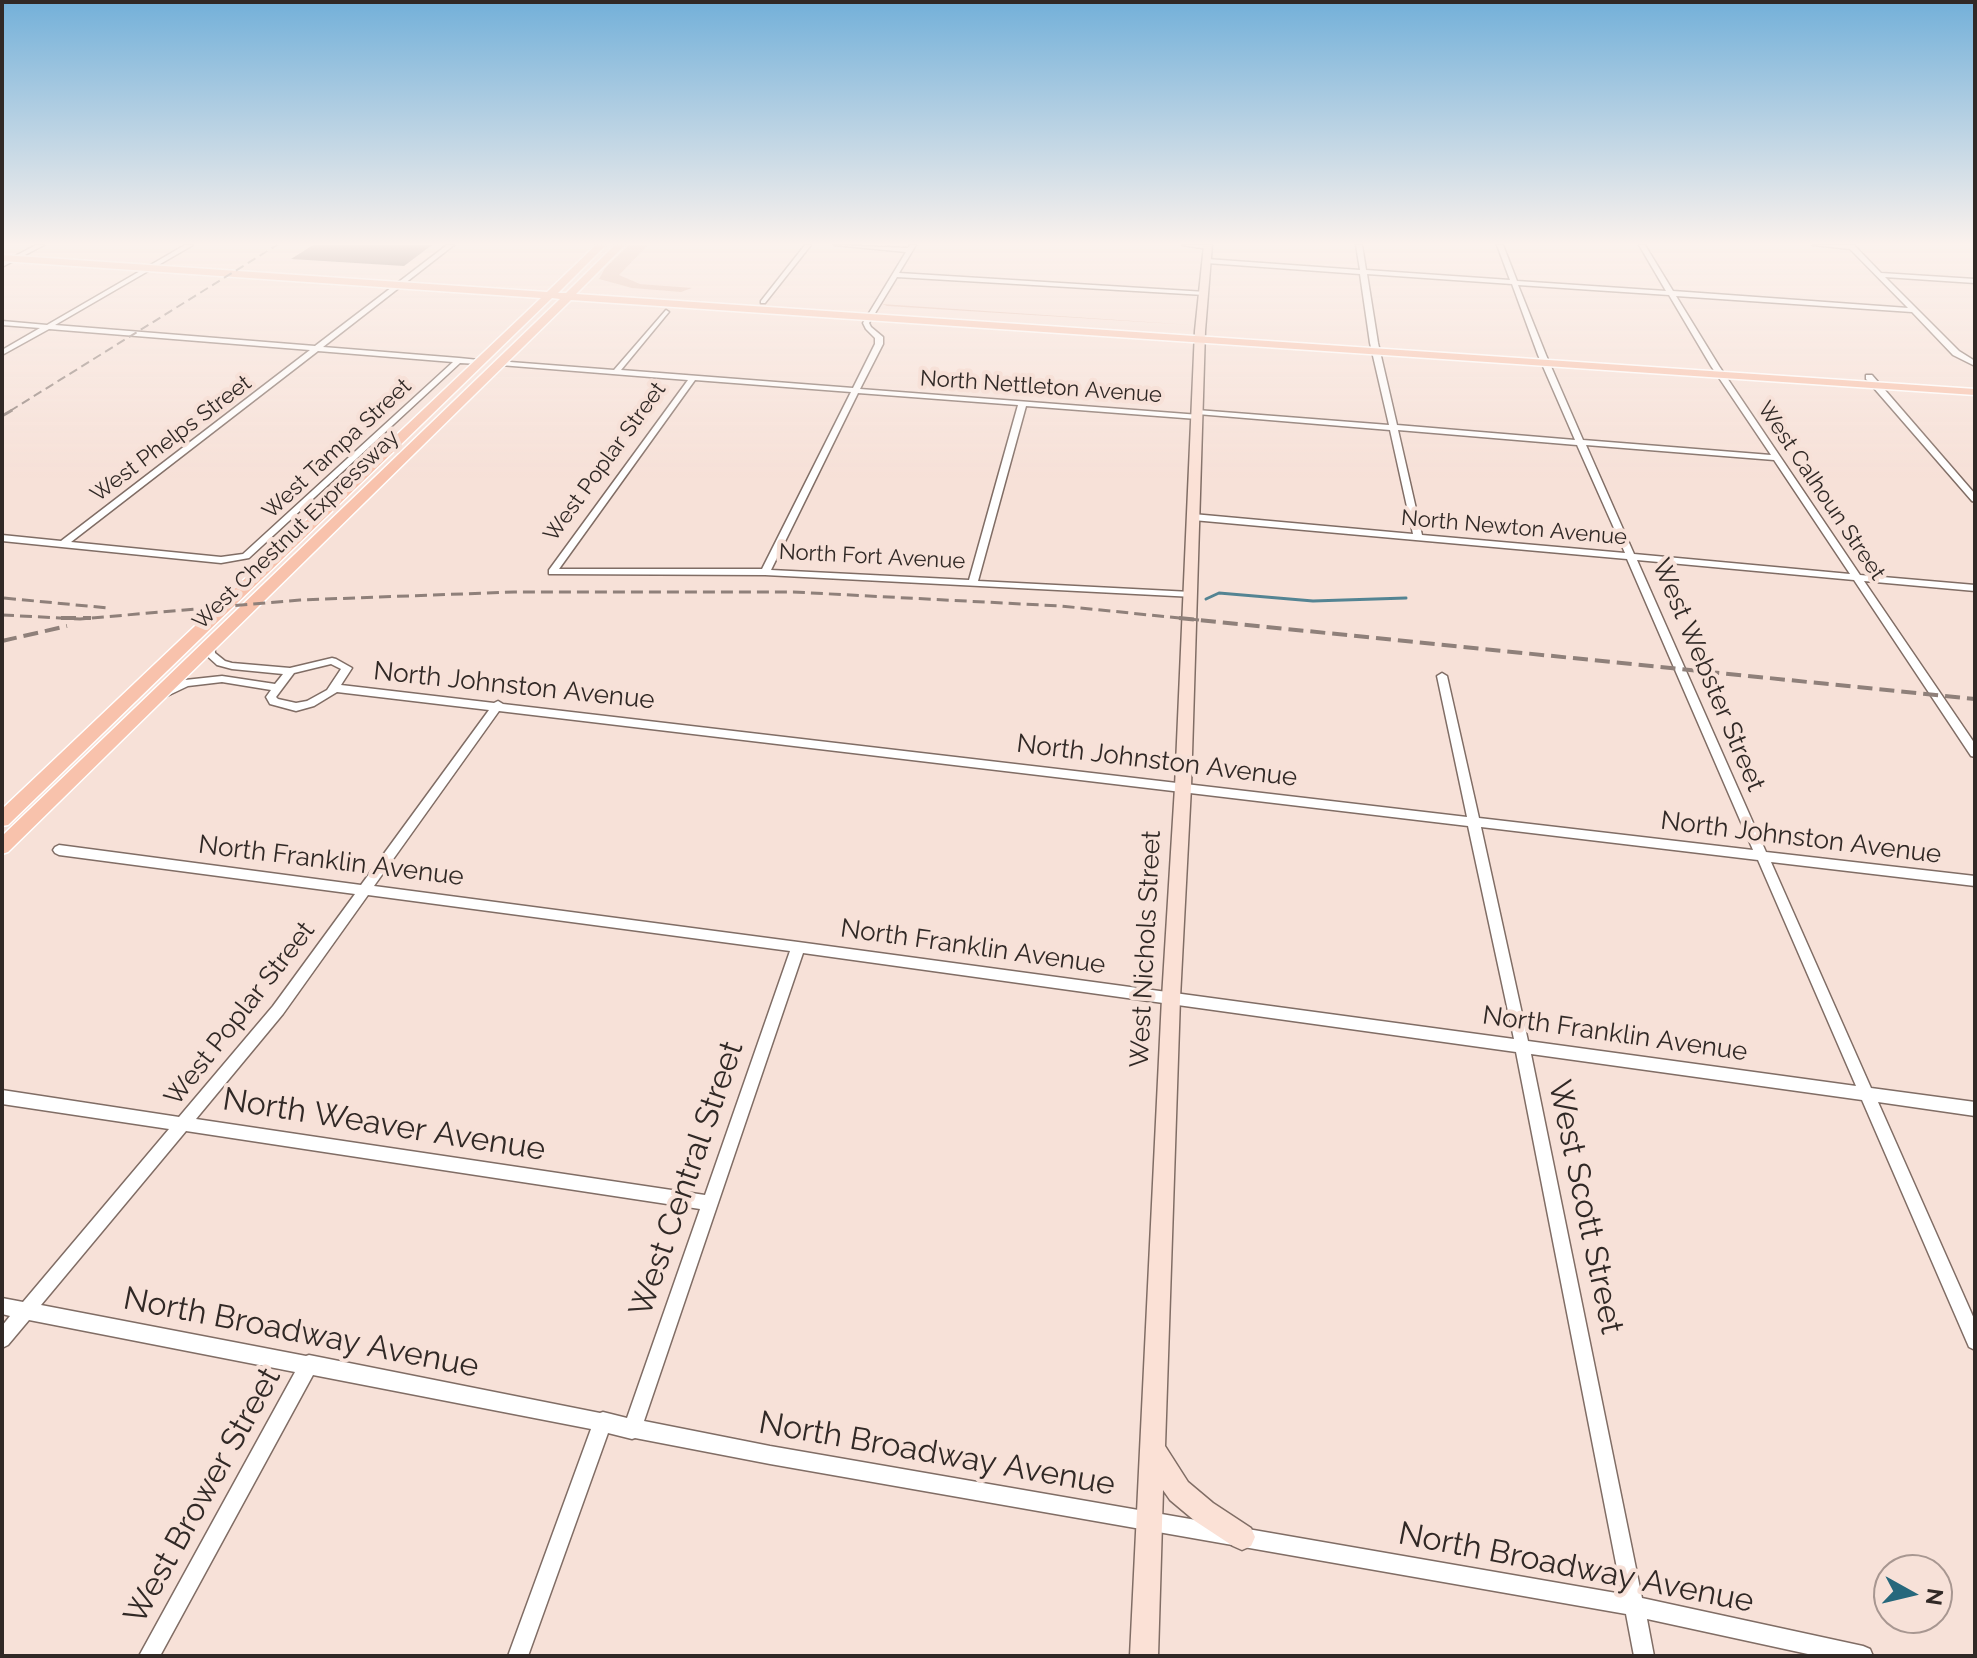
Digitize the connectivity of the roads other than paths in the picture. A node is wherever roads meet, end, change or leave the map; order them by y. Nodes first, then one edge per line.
1 (55, 322) edge
2 (351, 322) edge
3 (530, 322) edge
4 (533, 322) edge
5 (657, 322) edge
6 (868, 322) edge
7 (1019, 322) edge
8 (1201, 322) edge
9 (1371, 322) edge
10 (1530, 322) edge
11 (1689, 322) edge
12 (1925, 322) edge
13 (2, 323) edge
14 (47, 327) junction
15 (1200, 335) junction
16 (1375, 347) junction
17 (317, 349) junction
18 (2, 353) edge
19 (1544, 358) junction
20 (459, 360) junction
21 (479, 362) junction
22 (500, 363) junction
23 (1975, 364) edge
24 (1717, 370) junction
25 (616, 372) junction
26 (693, 378) junction
27 (1873, 381) junction
28 (1975, 385) edge
29 (855, 391) junction
30 (1975, 392) edge
31 (1023, 403) junction
32 (1197, 414) junction
33 (1393, 428) junction
34 (1582, 443) junction
35 (1778, 458) junction
36 (1975, 499) edge
37 (1193, 517) junction
38 (1418, 537) junction
39 (4, 539) edge
40 (64, 543) junction
41 (1633, 557) junction
42 (552, 572) joint
43 (765, 572) junction
44 (1858, 577) junction
45 (973, 581) junction
46 (1975, 588) edge
47 (1191, 595) junction
48 (210, 644) junction
49 (290, 671) junction
50 (1442, 676) dead end
51 (276, 687) junction
52 (334, 688) junction
53 (153, 699) junction
54 (498, 705) junction
55 (1975, 753) edge
56 (1183, 787) junction
57 (2, 820) edge
58 (1475, 820) junction
59 (2, 847) edge
60 (59, 850) dead end
61 (1764, 857) junction
62 (1975, 881) edge
63 (367, 890) junction
64 (798, 947) junction
65 (1171, 998) junction
66 (1522, 1045) junction
67 (1866, 1094) junction
68 (2, 1097) edge
69 (1975, 1109) edge
70 (185, 1123) junction
71 (710, 1203) junction
72 (2, 1306) edge
73 (23, 1310) junction
74 (2, 1339) edge
75 (1975, 1341) edge
76 (309, 1364) junction
77 (603, 1421) junction
78 (632, 1430) junction
79 (1151, 1441) junction
80 (1148, 1520) junction
81 (1242, 1537) junction
82 (1634, 1606) junction
83 (149, 1656) edge
84 (518, 1656) edge
85 (1144, 1656) edge
86 (1644, 1656) edge
87 (1863, 1656) edge

1 - 14 street
2 - 17 street, West Phelps Street
3 - 21 main road, West Chestnut Expressway
4 - 22 main road, West Chestnut Expressway
5 - 25 street
6 - 29 street
7 - 15 main road
8 - 15 street, West Nichols Street
9 - 16 street
10 - 19 street, West Webster Street
11 - 24 street, West Calhoun Street
12 - 23 street
13 - 14 street
14 - 17 street
14 - 18 street
15 - 16 main road
15 - 32 street, West Nichols Street
16 - 19 main road
16 - 33 street
17 - 20 street
17 - 40 street, West Phelps Street
19 - 24 main road
19 - 34 street, West Webster Street
20 - 21 street
20 - 40 street, West Tampa Street
21 - 57 main road, West Chestnut Expressway
22 - 25 street, North Nettleton Avenue
22 - 48 main road, West Chestnut Expressway
24 - 27 main road
24 - 35 street, West Calhoun Street
25 - 26 street, North Nettleton Avenue
26 - 29 street, North Nettleton Avenue
26 - 42 street, West Poplar Street
27 - 28 main road
27 - 30 main road
27 - 36 street
29 - 31 street, North Nettleton Avenue
29 - 43 street
31 - 32 street, North Nettleton Avenue
31 - 45 street
32 - 33 street, North Nettleton Avenue
32 - 37 street, West Nichols Street
33 - 34 street, North Nettleton Avenue
33 - 38 street
34 - 35 street, North Nettleton Avenue
34 - 41 street, West Webster Street
35 - 44 street, West Calhoun Street
37 - 38 street, North Newton Avenue
37 - 47 street, West Nichols Street
38 - 41 street, North Newton Avenue
39 - 40 street
41 - 44 street, North Newton Avenue
41 - 61 street, West Webster Street
42 - 43 street, North Fort Avenue
43 - 45 street, North Fort Avenue
44 - 46 street, North Newton Avenue
44 - 55 street, West Calhoun Street
45 - 47 street, North Fort Avenue
47 - 56 street, West Nichols Street
48 - 49 street, North Johnston Avenue
48 - 53 main road, West Chestnut Expressway
49 - 51 street
49 - 52 street, North Johnston Avenue
50 - 58 street, West Scott Street
51 - 52 street, North Johnston Avenue
51 - 53 street
52 - 54 street, North Johnston Avenue
53 - 59 main road, West Chestnut Expressway
54 - 56 street, North Johnston Avenue
54 - 63 street, West Poplar Street
56 - 58 street, North Johnston Avenue
56 - 65 street, West Nichols Street
58 - 61 street, North Johnston Avenue
58 - 66 street, West Scott Street
60 - 63 street, North Franklin Avenue
61 - 62 street, North Johnston Avenue
61 - 67 street, West Webster Street
63 - 64 street, North Franklin Avenue
63 - 70 street, West Poplar Street
64 - 65 street, North Franklin Avenue
64 - 71 street, West Central Street
65 - 66 street, North Franklin Avenue
65 - 79 street, West Nichols Street
66 - 67 street, North Franklin Avenue
66 - 82 street, West Scott Street
67 - 69 street, North Franklin Avenue
67 - 75 street, West Webster Street
68 - 70 street, North Weaver Avenue
70 - 71 street, North Weaver Avenue
70 - 73 street, West Poplar Street
71 - 78 street, West Central Street
72 - 73 street, North Broadway Avenue
73 - 74 street, West Poplar Street
73 - 76 street, North Broadway Avenue
76 - 77 street, North Broadway Avenue
76 - 83 street, West Brower Street
77 - 78 street, North Broadway Avenue
77 - 84 street
78 - 80 street, North Broadway Avenue
79 - 80 street, West Nichols Street
79 - 81 street
80 - 81 street, North Broadway Avenue
80 - 85 street, West Nichols Street
81 - 82 street, North Broadway Avenue
82 - 86 street, West Scott Street
82 - 87 street, North Broadway Avenue

